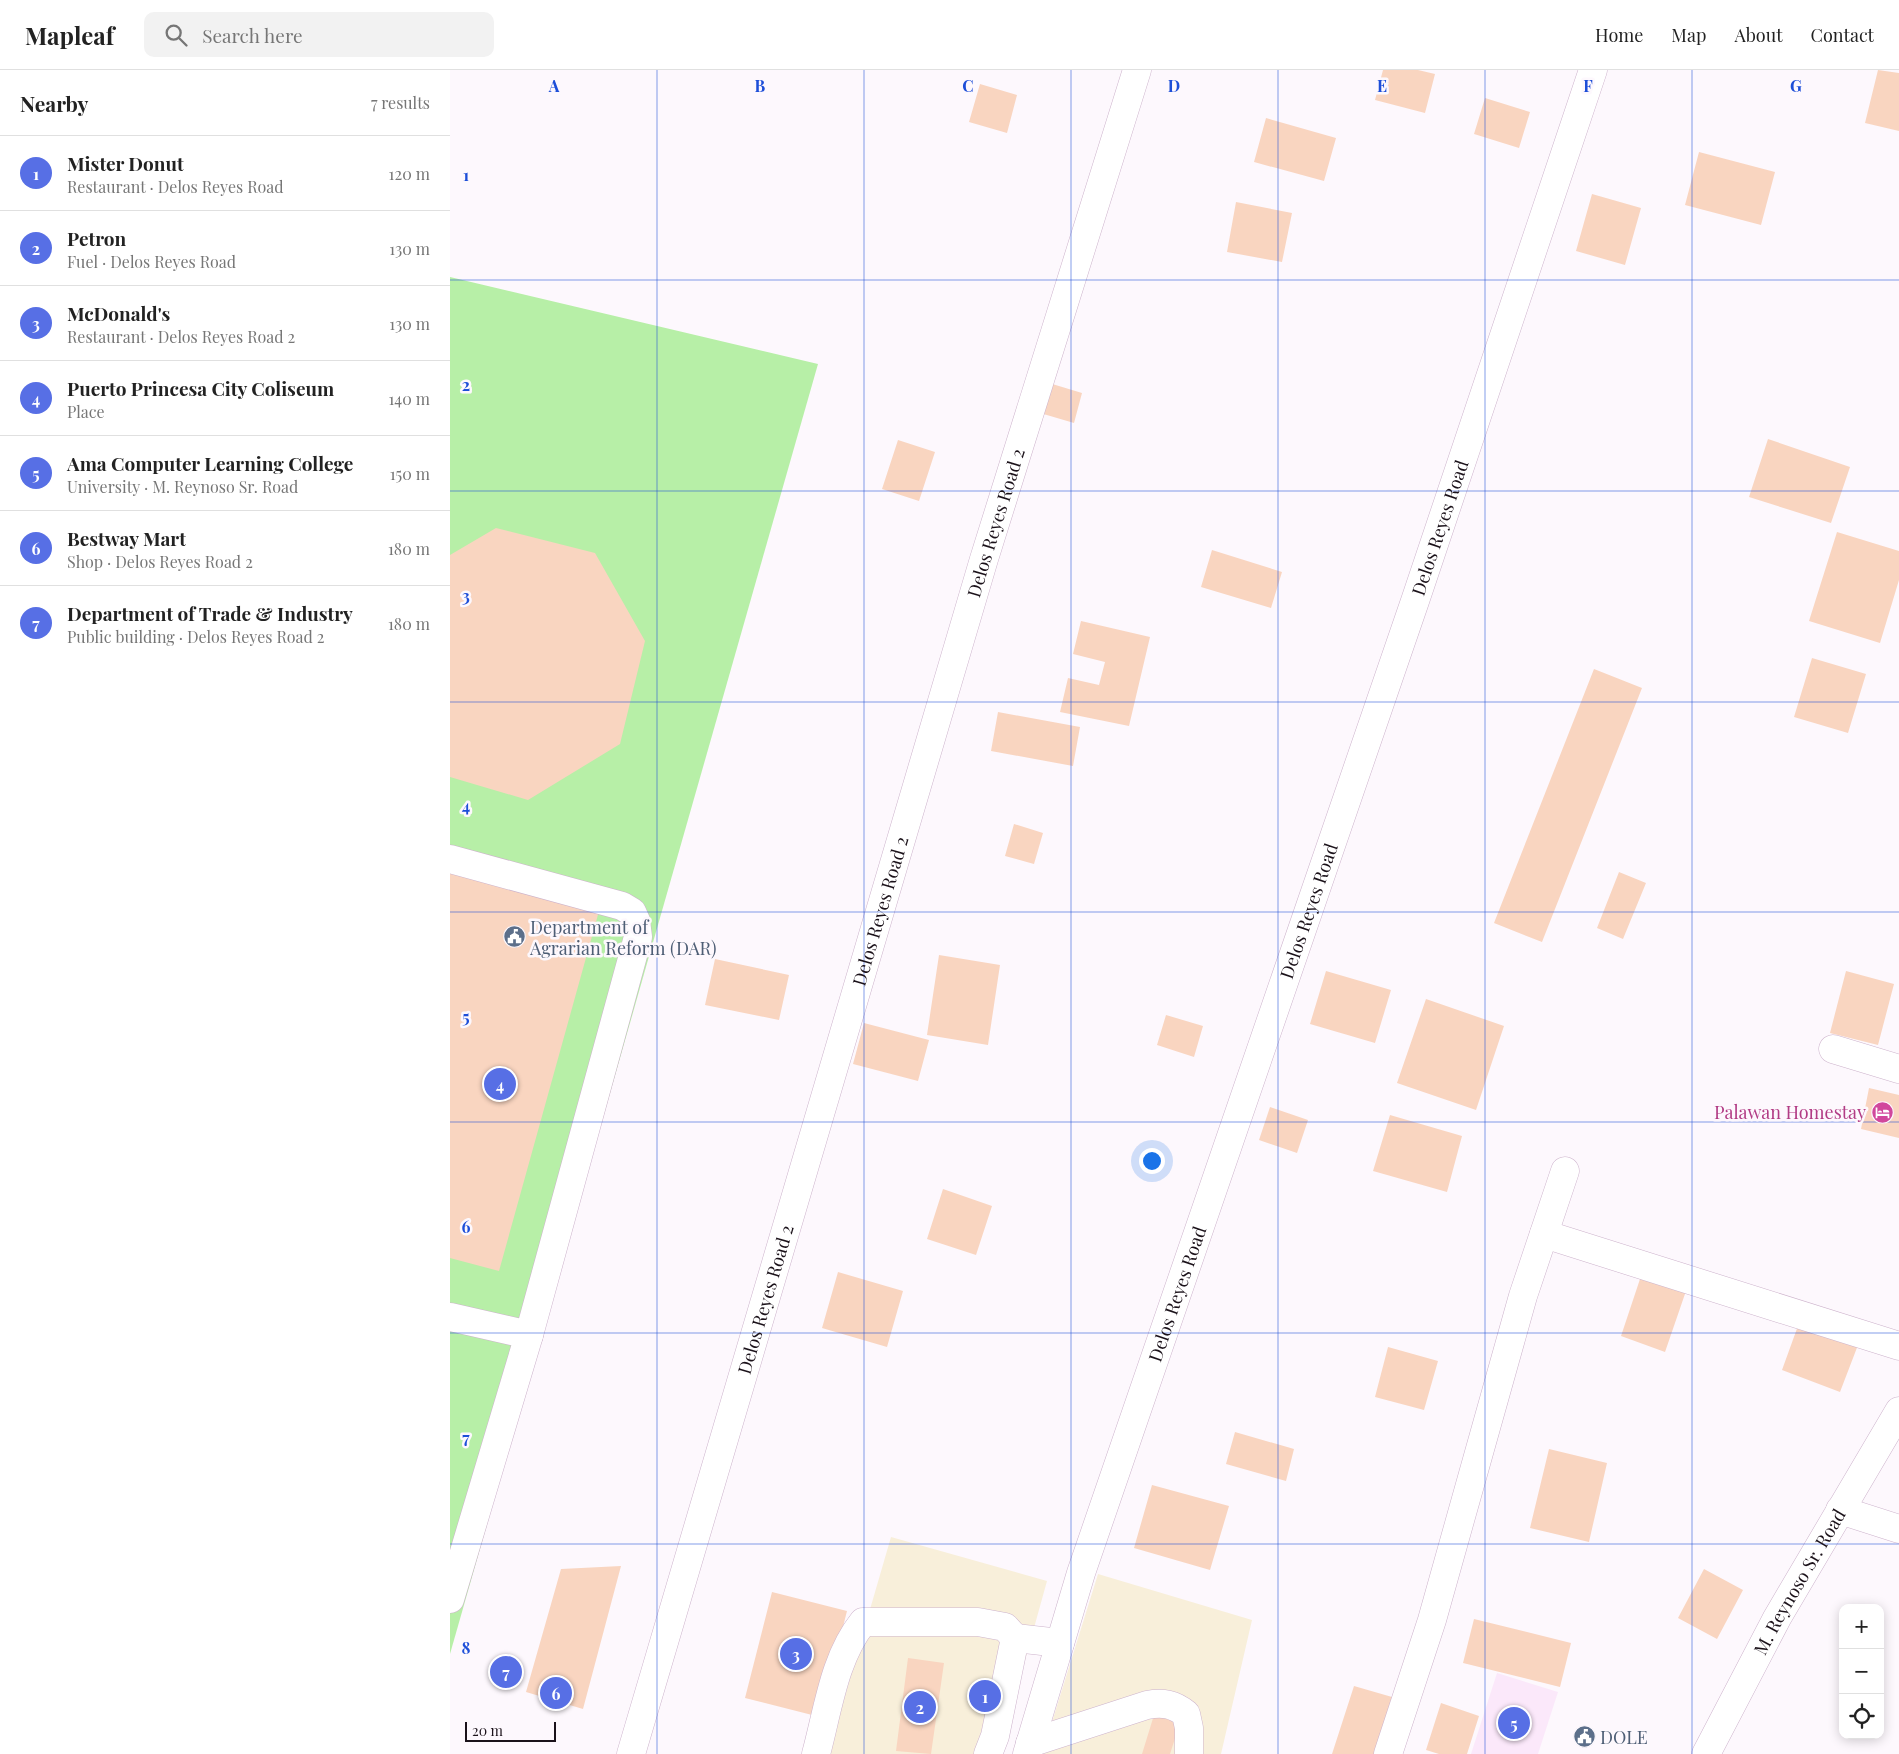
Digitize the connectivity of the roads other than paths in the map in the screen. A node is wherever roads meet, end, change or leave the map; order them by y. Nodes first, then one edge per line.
1 (1136, 70) edge
2 (1593, 70) edge
3 (450, 859) edge
4 (1833, 1049) dead end
5 (1899, 1069) edge
6 (1565, 1171) dead end
7 (1544, 1234) junction
8 (450, 1317) edge
9 (529, 1335) junction
10 (1899, 1346) edge
11 (1899, 1411) edge
12 (1840, 1510) junction
13 (1899, 1529) edge
14 (450, 1600) edge
15 (1015, 1638) junction
16 (1060, 1643) junction
17 (1028, 1749) edge
18 (631, 1754) edge
19 (816, 1754) edge
20 (988, 1754) edge
21 (1189, 1754) edge
22 (1388, 1754) edge
23 (1706, 1754) edge

1 - 18 street, Delos Reyes Road 2
2 - 16 street, Delos Reyes Road
3 - 9 street
4 - 5 street
6 - 7 street
7 - 10 street
7 - 22 street
8 - 9 street
9 - 14 street
11 - 12 street, M. Reynoso Sr. Road
12 - 13 street
12 - 23 street, M. Reynoso Sr. Road
15 - 16 street
15 - 19 street
15 - 20 street
16 - 17 street, Delos Reyes Road
17 - 21 street

